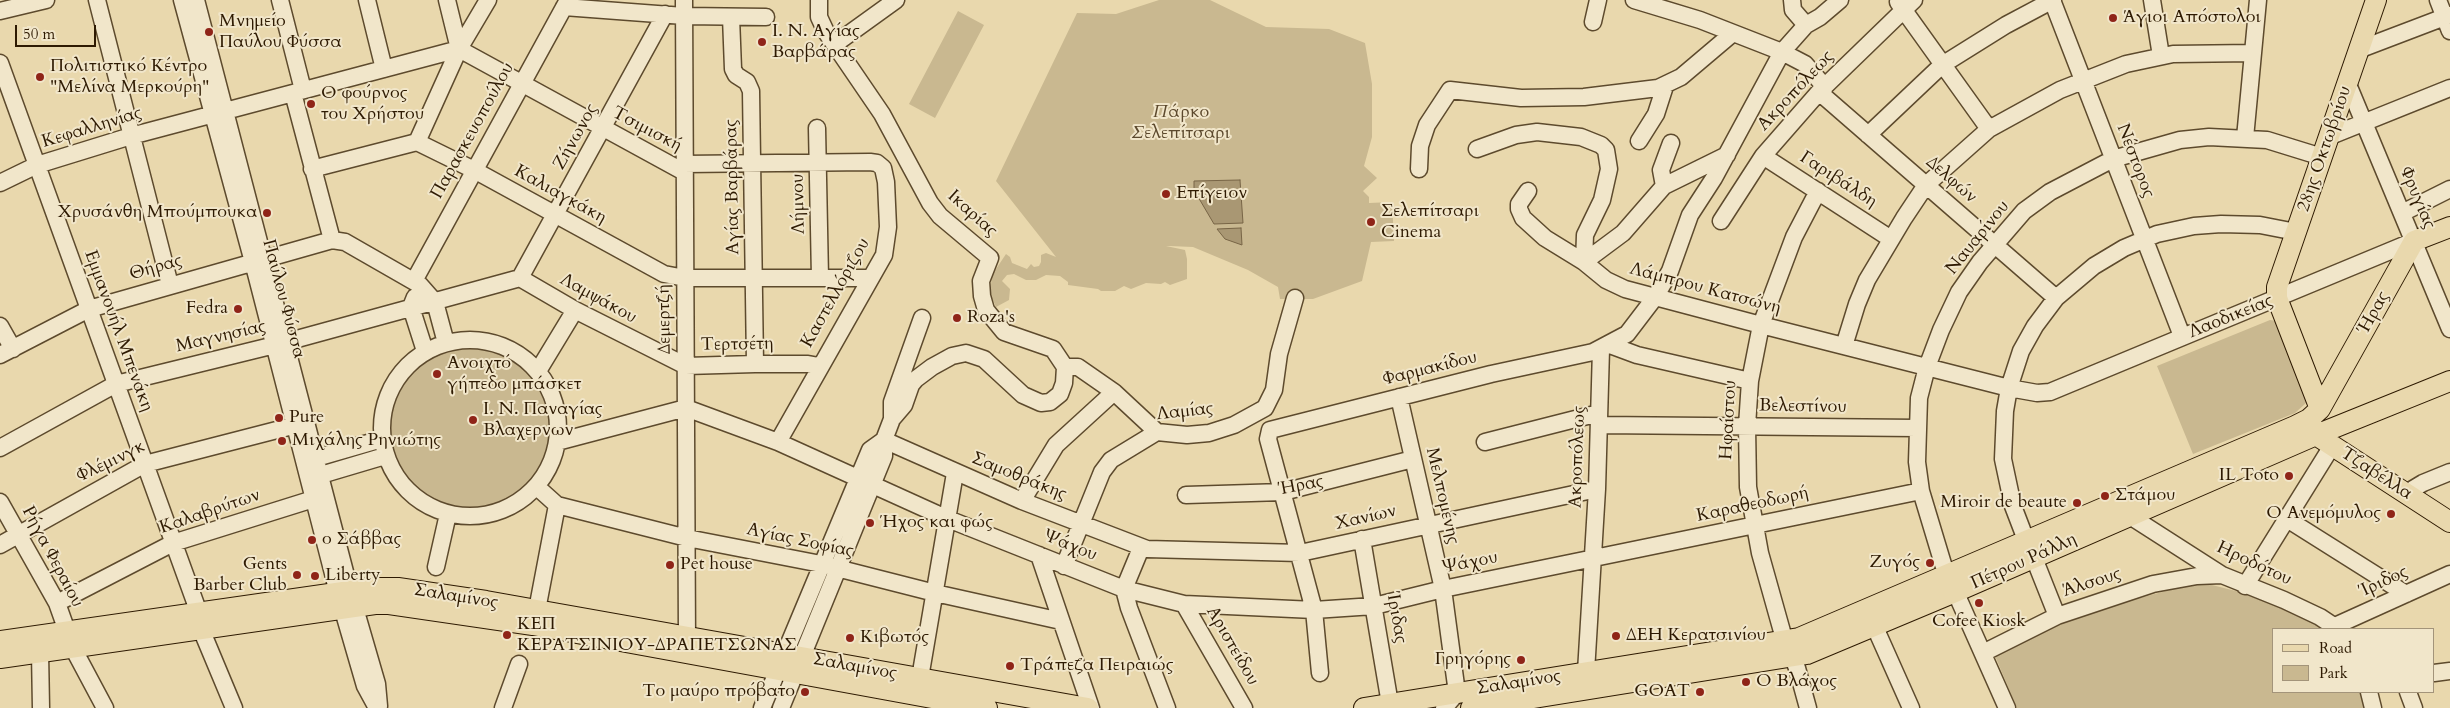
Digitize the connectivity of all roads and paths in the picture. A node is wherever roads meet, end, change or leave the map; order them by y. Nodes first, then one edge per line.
1 (46, 0) edge
2 (97, 0) edge
3 (182, 0) edge
4 (196, 0) edge
5 (280, 0) edge
6 (366, 0) edge
7 (447, 0) edge
8 (488, 0) edge
9 (820, 0) edge
10 (896, 0) edge
11 (1598, 0) edge
12 (1634, 0) edge
13 (1792, 0) edge
14 (1840, 0) edge
15 (2052, 0) edge
16 (2152, 0) edge
17 (2258, 0) edge
18 (2376, 0) edge
19 (2438, 0) edge
20 (1904, 3) edge
21 (566, 4) edge
22 (1667, 5) edge
23 (684, 8) edge
24 (0, 11) edge
25 (665, 14) junction
26 (731, 17) junction
27 (766, 17) dead end
28 (2448, 21) edge
29 (1593, 22) dead end
30 (1806, 25) junction
31 (1734, 33) junction
32 (834, 44) junction
33 (460, 49) junction
34 (2358, 50) junction
35 (1782, 52) junction
36 (2253, 53) junction
37 (2161, 56) junction
38 (0, 63) edge
39 (1942, 65) junction
40 (384, 69) junction
41 (2083, 81) junction
42 (2348, 82) junction
43 (521, 84) junction
44 (1665, 86) junction
45 (2450, 88) edge
46 (1822, 89) junction
47 (298, 92) junction
48 (218, 113) junction
49 (2364, 123) junction
50 (818, 128) dead end
51 (603, 129) junction
52 (1990, 129) junction
53 (1868, 135) junction
54 (131, 136) junction
55 (2328, 137) junction
56 (2245, 138) junction
57 (1639, 141) dead end
58 (417, 142) junction
59 (1671, 143) dead end
60 (1476, 149) dead end
61 (1727, 155) junction
62 (1764, 156) junction
63 (2322, 157) junction
64 (2113, 159) junction
65 (752, 164) junction
66 (818, 164) junction
67 (37, 165) junction
68 (684, 168) junction
69 (312, 169) junction
70 (1419, 169) dead end
71 (474, 170) junction
72 (0, 183) edge
73 (1926, 185) junction
74 (1664, 186) junction
75 (2450, 189) edge
76 (1528, 191) dead end
77 (1818, 191) junction
78 (2402, 214) junction
79 (555, 216) junction
80 (1721, 221) dead end
81 (2450, 227) edge
82 (2296, 232) junction
83 (2143, 238) junction
84 (1891, 239) junction
85 (332, 240) junction
86 (2414, 241) junction
87 (1994, 245) junction
88 (259, 261) junction
89 (1584, 262) junction
90 (520, 278) junction
91 (685, 278) junction
92 (820, 278) junction
93 (869, 278) junction
94 (754, 280) junction
95 (417, 283) junction
96 (170, 285) junction
97 (1656, 296) junction
98 (1296, 298) dead end
99 (2056, 298) junction
100 (2277, 298) junction
101 (435, 302) junction
102 (2445, 304) edge
103 (411, 307) junction
104 (89, 309) junction
105 (575, 310) junction
106 (922, 318) dead end
107 (1761, 325) junction
108 (0, 326) edge
109 (2450, 329) edge
110 (2182, 336) junction
111 (446, 343) junction
112 (281, 344) junction
113 (1844, 346) junction
114 (1606, 347) junction
115 (6, 352) edge
116 (425, 352) junction
117 (755, 364) junction
118 (686, 366) junction
119 (819, 366) junction
120 (1927, 366) junction
121 (1065, 368) junction
122 (538, 370) junction
123 (1750, 380) junction
124 (2450, 381) edge
125 (116, 384) junction
126 (2334, 384) junction
127 (2009, 388) junction
128 (1114, 392) junction
129 (1399, 397) junction
130 (686, 408) junction
131 (2360, 417) junction
132 (892, 419) junction
133 (1600, 419) junction
134 (301, 423) junction
135 (1747, 426) junction
136 (2320, 427) junction
137 (1917, 428) junction
138 (1157, 432) junction
139 (382, 439) junction
140 (884, 440) junction
141 (557, 442) junction
142 (778, 442) junction
143 (1485, 442) dead end
144 (0, 448) edge
145 (385, 456) junction
146 (316, 458) junction
147 (1413, 459) junction
148 (145, 464) junction
149 (2450, 472) edge
150 (956, 473) junction
151 (321, 475) junction
152 (858, 478) junction
153 (874, 486) junction
154 (537, 487) junction
155 (1597, 489) junction
156 (1921, 491) junction
157 (1283, 492) junction
158 (1186, 495) dead end
159 (2408, 495) junction
160 (320, 497) junction
161 (1022, 501) junction
162 (0, 502) edge
163 (557, 506) junction
164 (448, 514) junction
165 (2130, 516) junction
166 (948, 519) junction
167 (2287, 519) junction
168 (2450, 522) edge
169 (1082, 524) junction
170 (1429, 524) junction
171 (1754, 525) junction
172 (19, 535) junction
173 (687, 538) junction
174 (1362, 539) junction
175 (174, 543) junction
176 (0, 545) edge
177 (1141, 548) junction
178 (2030, 549) junction
179 (1300, 553) junction
180 (1039, 555) junction
181 (1593, 559) junction
182 (822, 564) junction
183 (1064, 566) junction
184 (436, 568) dead end
185 (839, 569) junction
186 (2450, 574) edge
187 (2222, 575) junction
188 (1951, 583) junction
189 (2245, 586) junction
190 (1124, 589) junction
191 (1443, 589) junction
192 (935, 593) junction
193 (2406, 594) junction
194 (347, 600) junction
195 (57, 603) junction
196 (1184, 604) junction
197 (1374, 606) junction
198 (537, 610) junction
199 (1314, 610) junction
200 (2057, 616) junction
201 (200, 621) junction
202 (1061, 621) junction
203 (1874, 625) junction
204 (2337, 628) edge
205 (687, 637) junction
206 (70, 640) junction
207 (0, 641) edge
208 (1790, 649) junction
209 (40, 652) junction
210 (1983, 653) junction
211 (0, 658) edge
212 (519, 664) dead end
213 (791, 664) junction
214 (2450, 671) edge
215 (1320, 673) dead end
216 (2435, 673) edge
217 (1585, 681) junction
218 (1457, 693) junction
219 (2369, 693) edge
220 (2408, 693) edge
221 (916, 694) edge
222 (1390, 704) junction
223 (41, 708) edge
224 (106, 708) edge
225 (234, 708) edge
226 (378, 708) edge
227 (503, 708) edge
228 (762, 708) edge
229 (781, 708) edge
230 (987, 708) edge
231 (1089, 708) edge
232 (1167, 708) edge
233 (1244, 708) edge
234 (1364, 708) edge
235 (1444, 708) edge
236 (1471, 708) edge
237 (1808, 708) edge
238 (1910, 708) edge
239 (2007, 708) edge
240 (2373, 708) edge
241 (2414, 708) edge

1 - 24 street
2 - 54 street
3 - 48 street, Παύλου Φύσσα
4 - 48 street, Παύλου Φύσσα
5 - 47 street
6 - 40 street
7 - 33 street
8 - 33 street
9 - 32 street, Ικαρίας
10 - 32 street
11 - 29 street
12 - 22 street, Δελφών
13 - 30 street
14 - 30 street
15 - 39 street
15 - 41 street, Νέστορος
16 - 37 street
17 - 36 street
18 - 34 main road, 28ης Οκτωβρίου
19 - 28 street
20 - 39 street
20 - 46 street, Ακροπόλεως
21 - 25 street
21 - 43 street, Παρασκευοπούλου
22 - 31 street, Δελφών
23 - 25 street
23 - 26 street
23 - 68 street, Δεμερτζή
25 - 51 street, Ζήνωνος
26 - 27 street
26 - 65 street, Αγίας Βαρβάρας
28 - 34 street
30 - 35 street
31 - 35 street, Δελφών
31 - 44 street
32 - 121 street, Ικαρίας
33 - 40 street, Κεφαλληνίας
33 - 43 street, Τσιμισκή
33 - 58 street
34 - 42 main road, 28ης Οκτωβρίου
35 - 46 street, Δελφών
35 - 61 street
36 - 37 street
36 - 56 street
37 - 41 street
38 - 67 street, Εμμανουήλ Μπενάκη
39 - 52 street
39 - 53 street
40 - 47 street, Κεφαλληνίας
41 - 52 street
41 - 64 street, Νέστορος
42 - 49 street, Φρυγίας
42 - 55 main road, 28ης Οκτωβρίου
43 - 51 street, Τσιμισκή
43 - 71 street, Παρασκευοπούλου
44 - 57 street
44 - 70 street
45 - 49 street
46 - 53 street, Δελφών
46 - 62 street, Ακροπόλεως
47 - 48 street, Κεφαλληνίας
47 - 69 street
48 - 54 street, Κεφαλληνίας
48 - 88 street, Παύλου Φύσσα
49 - 55 street
49 - 78 street, Φρυγίας
50 - 66 street, Λήμνου
51 - 68 street, Τσιμισκή
51 - 79 street, Ζήνωνος
52 - 73 street
53 - 73 street, Δελφών
54 - 67 street, Κεφαλληνίας
54 - 96 street
55 - 63 main road, 28ης Οκτωβρίου
56 - 63 street, Ναυαρίνου
56 - 64 street, Ναυαρίνου
58 - 69 street
58 - 71 street, Καλιαγκάκη
59 - 74 street
60 - 89 street
61 - 74 street
61 - 97 street
62 - 77 street, Γαριβάλδη
62 - 80 street, Ακροπόλεως
63 - 82 main road, 28ης Οκτωβρίου
64 - 83 street, Νέστορος
64 - 87 street, Ναυαρίνου
65 - 66 street
65 - 68 street
65 - 94 street, Αγίας Βαρβάρας
66 - 92 street, Λήμνου
66 - 93 street, Καστελλόριζου
67 - 72 street, Κεφαλληνίας
67 - 104 street, Εμμανουήλ Μπενάκη
68 - 91 street, Δεμερτζή
69 - 85 street
71 - 79 street, Καλιαγκάκη
71 - 95 street, Παρασκευοπούλου
73 - 84 street
73 - 87 street, Δελφών
74 - 89 street
75 - 78 street
76 - 89 street, Λάμπρου Κατσώνη
77 - 84 street, Γαριβάλδη
77 - 107 street, Ηφαίστου
78 - 86 street, Φρυγίας
79 - 90 street, Ζήνωνος
79 - 91 street, Καλιαγκάκη
81 - 86 main road, Λαοδικείας
82 - 83 street
82 - 100 main road, 28ης Οκτωβρίου
83 - 99 street
83 - 110 street, Νέστορος
84 - 113 street
85 - 88 street, Θήρας
85 - 95 street
86 - 100 street, Λαοδικείας
86 - 102 street, Φρυγίας
86 - 126 main road, Ήρας
87 - 99 street, Δελφών
87 - 120 street, Ναυαρίνου
88 - 96 street, Θήρας
88 - 112 street, Παύλου Φύσσα
89 - 97 street, Λάμπρου Κατσώνη
90 - 101 street, Μαγνησίας
90 - 105 street, Λαμψάκου
91 - 94 street, Καλιαγκάκη
91 - 118 street, Δεμερτζή
92 - 93 street, Καλιαγκάκη
92 - 94 street, Καλιαγκάκη
93 - 119 street, Καστελλόριζου
94 - 117 street, Αγίας Βαρβάρας
95 - 101 street
95 - 103 street, Παρασκευοπούλου
96 - 104 street, Θήρας
97 - 107 street, Λάμπρου Κατσώνη
97 - 114 street
98 - 138 street, Λαμίας
99 - 127 street
100 - 110 street, Λαοδικείας
100 - 136 main road
101 - 103 street, Μαγνησίας
101 - 111 street
102 - 109 street, Φρυγίας
103 - 112 street, Μαγνησίας
103 - 116 street
104 - 115 street, Θήρας
104 - 125 street, Εμμανουήλ Μπενάκη
105 - 118 street, Λαμψάκου
105 - 122 street
106 - 132 street
107 - 113 street, Λάμπρου Κατσώνη
107 - 123 street, Ηφαίστου
108 - 115 street
110 - 127 street, Λαοδικείας
111 - 116 street
111 - 122 street
112 - 125 street, Μαγνησίας
112 - 134 street, Παύλου Φύσσα
113 - 120 street, Λάμπρου Κατσώνη
114 - 123 street
114 - 129 street, Φαρμακίδου
114 - 133 street, Ακροπόλεως
116 - 139 street
117 - 118 street, Τερτσέτη
117 - 119 street, Τερτσέτη
118 - 130 street, Δεμερτζή
119 - 142 street, Καστελλόριζου
120 - 127 street, Λάμπρου Κατσώνη
120 - 137 street, Ναυαρίνου
121 - 128 street
121 - 132 street
122 - 141 street
123 - 135 street, Ηφαίστου
124 - 131 main road, Πέτρου Ράλλη
125 - 144 street, Μαγνησίας
125 - 148 street, Εμμανουήλ Μπενάκη
126 - 131 main road
126 - 136 main road
127 - 178 street
128 - 138 street
128 - 161 street
129 - 147 street, Μελπομένης
129 - 157 street, Φαρμακίδου
130 - 141 street
130 - 142 street, Ψάχου
130 - 173 street, Δεμερτζή
131 - 136 main road, Πέτρου Ράλλη
132 - 140 street
133 - 135 street, Βελεστίνου
133 - 143 street
133 - 155 street, Ακροπόλεως
134 - 146 street, Παύλου Φύσσα
134 - 148 street, Φλέμινγκ
134 - 160 street, Παύλου Φύσσα
135 - 137 street, Βελεστίνου
135 - 171 street, Ηφαίστου
136 - 159 main road, Τζαβέλλα
136 - 165 main road, Πέτρου Ράλλη
136 - 167 street
136 - 178 main road, Πέτρου Ράλλη
137 - 156 street, Ναυαρίνου
138 - 169 street, Λαμίας
139 - 145 street
139 - 146 street
140 - 150 street, Σαμοθράκης
140 - 152 street
140 - 153 street
141 - 154 street
142 - 152 street, Ψάχου
145 - 151 street
145 - 164 street
146 - 151 street, Παύλου Φύσσα
147 - 157 street, Ήρας
147 - 170 street, Μελπομένης
148 - 172 street, Φλέμινγκ
148 - 175 street, Εμμανουήλ Μπενάκη
149 - 159 street
150 - 161 street, Σαμοθράκης
150 - 166 street
151 - 160 street, Παύλου Φύσσα
152 - 153 street, Ψάχου
152 - 182 street
153 - 166 street, Ψάχου
153 - 185 street
154 - 163 street, Αγίας Σοφίας
154 - 164 street
155 - 170 street, Χανίων
155 - 181 street, Ακροπόλεως
156 - 171 street, Καραθεοδωρή
156 - 188 street, Ναυαρίνου
157 - 158 street, Ήρας
157 - 179 street
159 - 168 main road, Τζαβέλλα
160 - 175 street, Καλαβρύτων
160 - 194 street, Παύλου Φύσσα
161 - 169 street, Σαμοθράκης
162 - 172 street, Ρήγα Φεραίου
163 - 173 street, Αγίας Σοφίας
163 - 198 street
164 - 184 street
165 - 178 main road, Πέτρου Ράλλη
165 - 187 street, Ηροδότου
166 - 180 street, Ψάχου
166 - 192 street
167 - 189 street
167 - 193 street
169 - 177 street, Σαμοθράκης
169 - 183 street, Λαμίας
170 - 174 street, Χανίων
170 - 191 street, Μελπομένης
171 - 181 street, Καραθεοδωρή
171 - 208 street, Ηφαίστου
172 - 176 street, Φλέμινγκ
172 - 195 street, Ρήγα Φεραίου
173 - 182 street, Αγίας Σοφίας
173 - 205 street, Δεμερτζή
174 - 179 street, Χανίων
174 - 197 street, Ίριδας
175 - 195 street, Καλαβρύτων
175 - 201 street, Εμμανουήλ Μπενάκη
177 - 179 street, Χανίων
177 - 190 street
178 - 188 main road, Πέτρου Ράλλη
178 - 200 street
179 - 199 street
180 - 183 street, Ψάχου
180 - 202 street
181 - 191 street, Ψάχου
181 - 217 street, Ακροπόλεως
182 - 185 street, Αγίας Σοφίας
182 - 213 street
183 - 190 street, Ψάχου
185 - 192 street, Αγίας Σοφίας
185 - 213 street
186 - 193 street, Ίριδος
187 - 189 street, Ηροδότου
187 - 200 street, Άλσους
188 - 203 main road, Πέτρου Ράλλη
188 - 208 main road, Πέτρου Ράλλη
188 - 210 street, Ναυαρίνου
189 - 204 street, Ηροδότου
190 - 196 street, Ψάχου
190 - 232 street
191 - 197 street, Ψάχου
191 - 218 street, Μελπομένης
192 - 202 street, Αγίας Σοφίας
192 - 221 street
193 - 204 street, Ίριδος
194 - 198 main road, Σαλαμίνος
194 - 201 main road, Σαλαμίνος
194 - 213 main road, Σαλαμίνος
194 - 226 street, Παύλου Φύσσα
195 - 206 street, Ρήγα Φεραίου
196 - 199 street, Ψάχου
196 - 233 street, Αριστείδου
197 - 199 street, Ψάχου
197 - 222 street, Ίριδας
198 - 205 main road, Σαλαμίνος
199 - 215 street
200 - 210 street, Άλσους
201 - 206 main road, Σαλαμίνος
201 - 225 street, Εμμανουήλ Μπενάκη
202 - 231 street
203 - 208 main road, Πέτρου Ράλλη
203 - 238 street
205 - 213 main road, Σαλαμίνος
206 - 207 main road, Σαλαμίνος
206 - 209 main road, Σαλαμίνος
206 - 224 street, Ρήγα Φεραίου
208 - 217 main road, Πέτρου Ράλλη
208 - 237 street, Ηφαίστου
209 - 211 main road, Σαλαμίνος
209 - 223 street
210 - 239 street, Ναυαρίνου
212 - 227 street
213 - 221 main road, Σαλαμίνος
213 - 228 street
213 - 229 street
214 - 216 street
217 - 218 main road, Σαλαμίνος
217 - 236 main road, Σαλαμίνος
218 - 222 main road, Σαλαμίνος
218 - 235 street
219 - 240 street
220 - 241 street
221 - 230 main road, Σαλαμίνος
221 - 231 main road, Σαλαμίνος
222 - 234 main road, Σαλαμίνος

